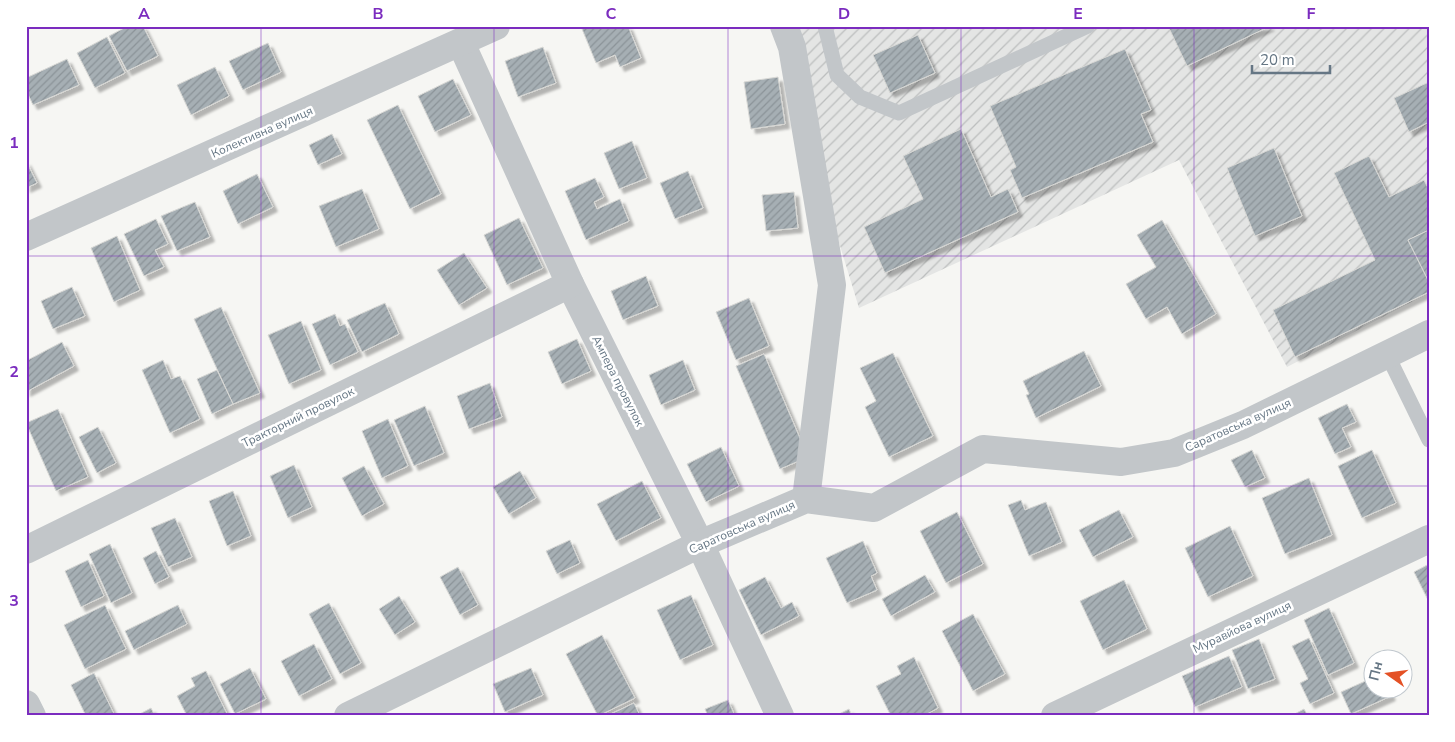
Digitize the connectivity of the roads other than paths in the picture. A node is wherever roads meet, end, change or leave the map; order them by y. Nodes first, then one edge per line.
1 (496, 26) edge
2 (784, 26) edge
3 (825, 26) edge
4 (1088, 26) edge
5 (462, 43) junction
6 (26, 237) edge
7 (570, 284) junction
8 (1429, 334) edge
9 (1387, 354) junction
10 (1429, 440) edge
11 (806, 499) junction
12 (1429, 539) edge
13 (700, 544) junction
14 (26, 550) edge
15 (26, 704) edge
16 (32, 716) edge
17 (348, 716) edge
18 (780, 716) edge
19 (1055, 716) edge

1 - 5 street, Колективна вулиця
2 - 11 street
3 - 4 lane
5 - 6 street, Колективна вулиця
5 - 7 street, Ампера провулок
7 - 13 street, Ампера провулок
7 - 14 street, Тракторний провулок
8 - 9 street, Саратовська вулиця
9 - 10 lane
9 - 11 street, Саратовська вулиця
11 - 13 street, Саратовська вулиця
12 - 19 street, Муравйова вулиця
13 - 17 street, Саратовська вулиця
13 - 18 street, Ампера провулок
15 - 16 street

